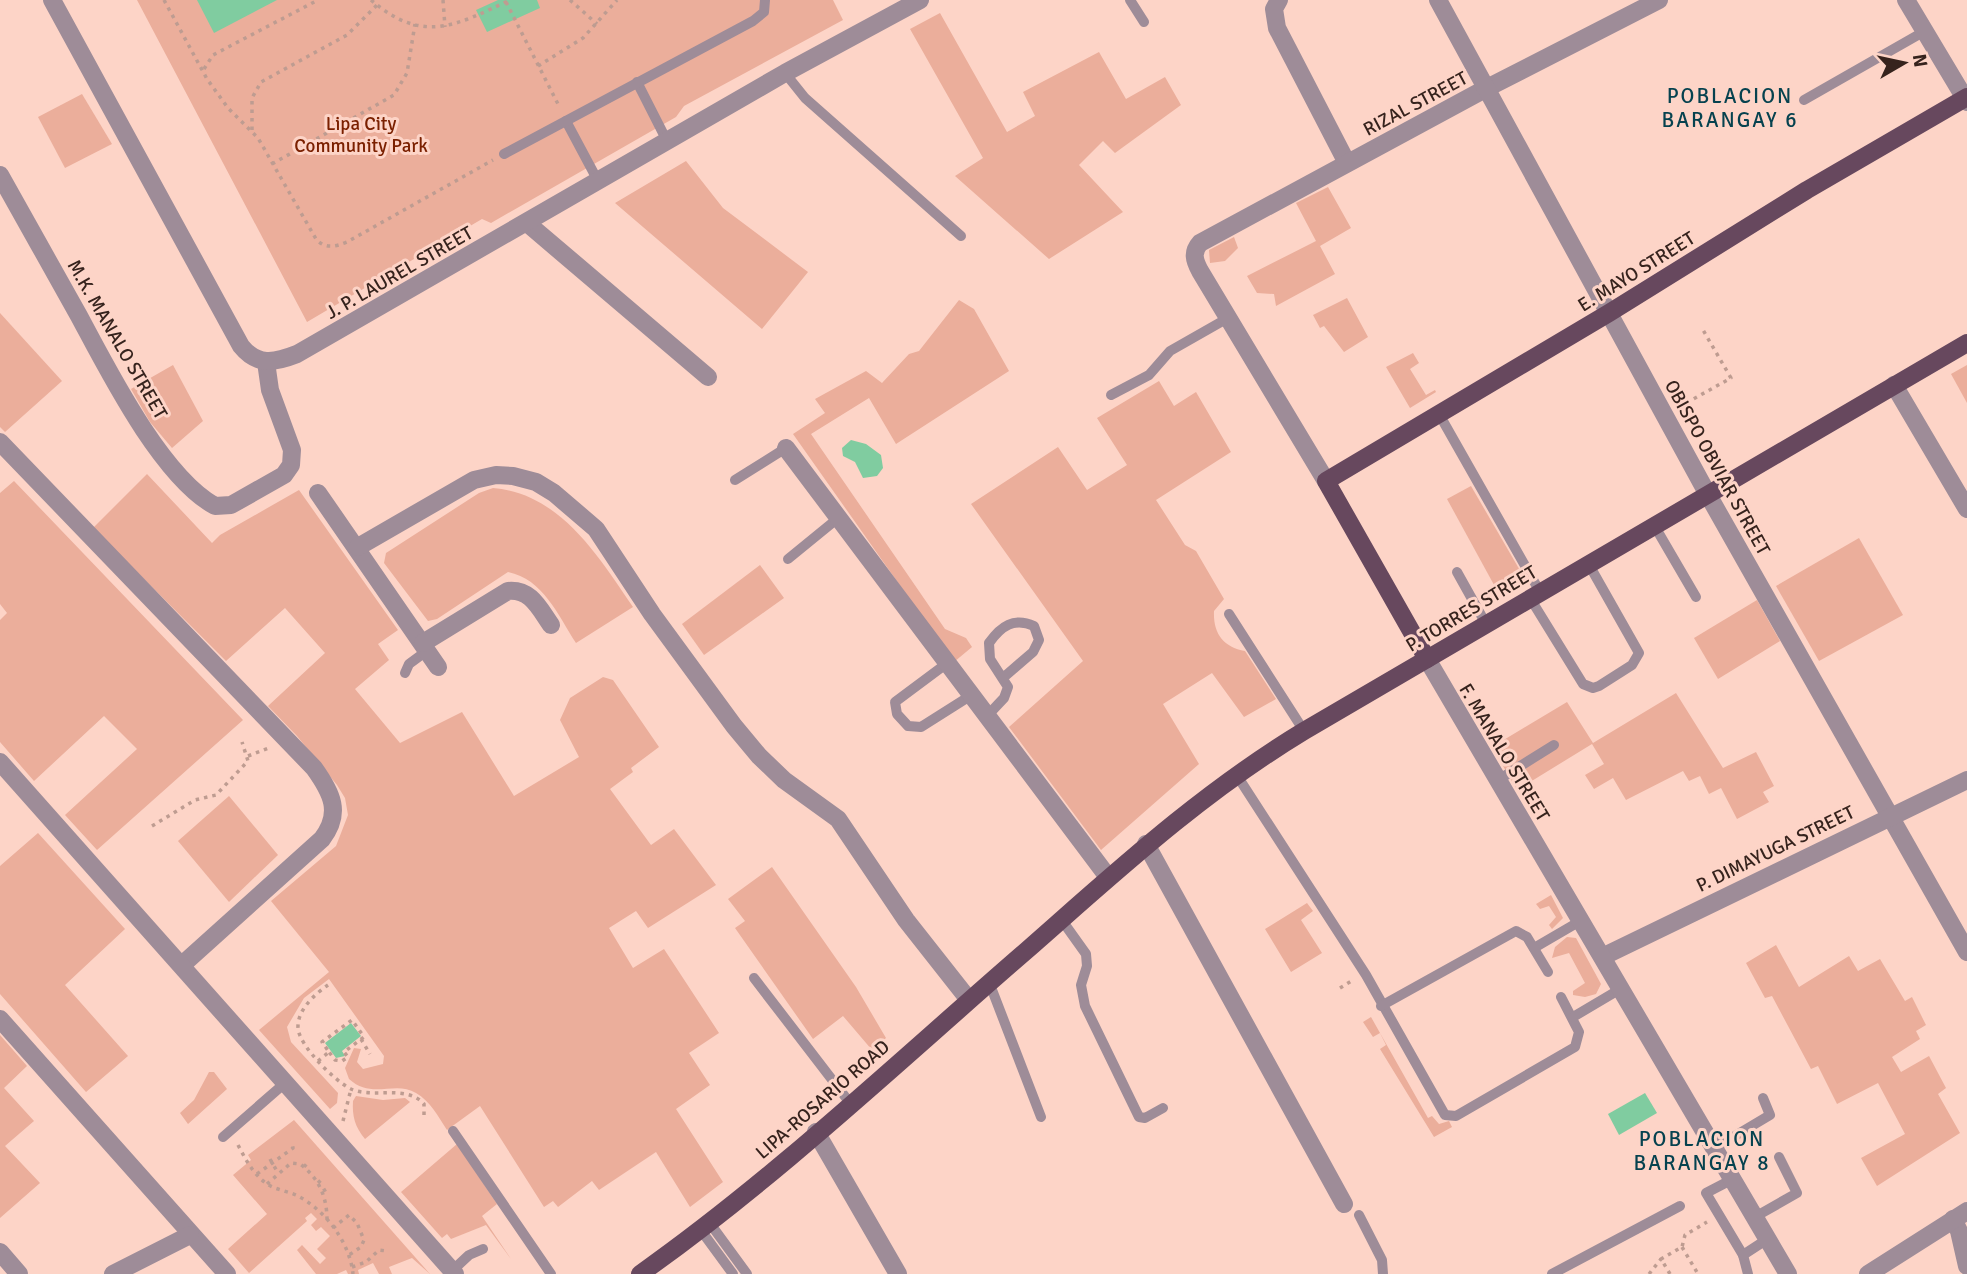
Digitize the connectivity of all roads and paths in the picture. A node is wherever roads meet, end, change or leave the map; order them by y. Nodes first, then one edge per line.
1 (51, 0) edge
2 (164, 0) edge
3 (318, 0) edge
4 (371, 0) edge
5 (570, 0) edge
6 (617, 0) edge
7 (765, 0) edge
8 (920, 0) edge
9 (1130, 0) edge
10 (1279, 0) edge
11 (1438, 0) edge
12 (1659, 0) edge
13 (1906, 0) edge
14 (443, 1) edge
15 (508, 1) edge
16 (377, 5) junction
17 (1144, 22) dead end
18 (415, 23) junction
19 (597, 24) junction
20 (445, 27) junction
21 (1931, 34) junction
22 (538, 66) junction
23 (204, 69) junction
24 (785, 73) junction
25 (637, 82) junction
26 (1485, 89) junction
27 (1966, 99) edge
28 (1804, 100) dead end
29 (566, 121) junction
30 (252, 130) junction
31 (667, 141) junction
32 (504, 154) joint
33 (1347, 163) junction
34 (272, 164) junction
35 (0, 175) edge
36 (598, 181) junction
37 (527, 223) junction
38 (961, 236) dead end
39 (1195, 249) joint
40 (1609, 313) junction
41 (1228, 318) junction
42 (1703, 330) dead end
43 (1967, 343) edge
44 (266, 362) junction
45 (708, 377) dead end
46 (1894, 385) junction
47 (1111, 395) dead end
48 (1439, 414) junction
49 (1665, 415) junction
50 (0, 442) edge
51 (786, 448) joint
52 (735, 480) dead end
53 (1326, 481) junction
54 (1707, 493) junction
55 (318, 494) dead end
56 (1967, 509) edge
57 (838, 519) junction
58 (1654, 525) junction
59 (358, 547) junction
60 (788, 559) dead end
61 (1588, 563) junction
62 (1457, 572) dead end
63 (1535, 595) junction
64 (1696, 597) dead end
65 (1229, 614) dead end
66 (1486, 624) junction
67 (551, 625) dead end
68 (425, 646) junction
69 (1427, 659) junction
70 (946, 664) junction
71 (438, 667) dead end
72 (405, 673) dead end
73 (1004, 677) junction
74 (970, 696) junction
75 (988, 715) junction
76 (1304, 730) junction
77 (242, 742) dead end
78 (1554, 745) dead end
79 (0, 762) edge
80 (1236, 774) junction
81 (1498, 780) junction
82 (1967, 780) edge
83 (1891, 815) junction
84 (152, 827) dead end
85 (1146, 844) junction
86 (1108, 877) junction
87 (1061, 919) junction
88 (1582, 920) junction
89 (1534, 948) junction
90 (1026, 951) joint
91 (1967, 952) edge
92 (1604, 956) junction
93 (182, 965) junction
94 (1548, 972) dead end
95 (754, 978) dead end
96 (989, 982) junction
97 (328, 985) dead end
98 (1622, 988) junction
99 (1561, 997) dead end
100 (969, 1000) junction
101 (1381, 1006) junction
102 (1573, 1017) junction
103 (0, 1019) edge
104 (361, 1039) junction
105 (329, 1052) junction
106 (370, 1054) dead end
107 (318, 1061) junction
108 (285, 1083) junction
109 (351, 1089) junction
110 (1763, 1098) dead end
111 (850, 1103) junction
112 (1164, 1108) dead end
113 (1041, 1117) dead end
114 (424, 1119) dead end
115 (453, 1132) dead end
116 (817, 1132) junction
117 (225, 1135) joint
118 (334, 1137) junction
119 (292, 1143) dead end
120 (1713, 1149) junction
121 (1779, 1157) dead end
122 (271, 1161) junction
123 (309, 1161) dead end
124 (304, 1167) junction
125 (316, 1169) dead end
126 (278, 1173) junction
127 (310, 1173) junction
128 (257, 1174) junction
129 (323, 1178) dead end
130 (1731, 1180) junction
131 (267, 1184) junction
132 (318, 1184) junction
133 (330, 1187) dead end
134 (323, 1191) junction
135 (1344, 1203) dead end
136 (1680, 1206) dead end
137 (1359, 1215) dead end
138 (1960, 1215) edge
139 (1753, 1218) junction
140 (327, 1222) junction
141 (705, 1226) junction
142 (333, 1228) junction
143 (1691, 1231) dead end
144 (190, 1235) junction
145 (1766, 1240) junction
146 (1682, 1247) junction
147 (483, 1248) dead end
148 (387, 1251) dead end
149 (0, 1252) edge
150 (349, 1255) junction
151 (1743, 1255) junction
152 (1661, 1259) junction
153 (1967, 1266) edge
154 (352, 1267) junction
155 (454, 1273) edge
156 (19, 1274) edge
157 (113, 1274) edge
158 (227, 1274) edge
159 (353, 1274) edge
160 (551, 1274) edge
161 (640, 1274) edge
162 (733, 1274) edge
163 (747, 1274) edge
164 (898, 1274) edge
165 (1383, 1274) edge
166 (1552, 1274) edge
167 (1649, 1274) edge
168 (1670, 1274) edge
169 (1698, 1274) edge
170 (1748, 1274) edge
171 (1788, 1274) edge
172 (1868, 1274) edge

1 - 44 street
2 - 23 path
3 - 23 path
4 - 16 path
5 - 19 path
6 - 19 path
7 - 25 lane
8 - 24 street, J. P. LAUREL STREET
9 - 17 lane
10 - 33 street
11 - 26 street, OBISPO OBVIAR STREET
12 - 26 street, RIZAL STREET
13 - 21 street
14 - 20 path
15 - 20 path
15 - 22 path
16 - 18 path
16 - 30 path
18 - 20 path
18 - 34 path
19 - 22 path
21 - 27 street
21 - 28 lane
22 - 29 path
23 - 30 path
24 - 31 street, J. P. LAUREL STREET
24 - 38 lane
25 - 29 lane
25 - 31 lane
26 - 33 street, RIZAL STREET
26 - 40 street, OBISPO OBVIAR STREET
27 - 40 main road, E. MAYO STREET
29 - 32 lane
29 - 36 lane
30 - 34 path
31 - 36 street, J. P. LAUREL STREET
32 - 34 path
33 - 39 street, RIZAL STREET
35 - 44 street, M.K. MANALO STREET
36 - 37 street, J. P. LAUREL STREET
37 - 44 street, J. P. LAUREL STREET
37 - 45 street
39 - 41 street, F. MANALO STREET
40 - 48 main road, E. MAYO STREET
40 - 49 street, OBISPO OBVIAR STREET
41 - 47 lane
41 - 53 street, F. MANALO STREET
42 - 49 path
43 - 46 main road, P. TORRES STREET
46 - 54 main road, P. TORRES STREET
46 - 56 street
48 - 53 main road, E. MAYO STREET
48 - 63 lane
49 - 54 street, OBISPO OBVIAR STREET
50 - 93 street
51 - 52 lane
51 - 57 street
53 - 69 main road, F. MANALO STREET
54 - 58 main road, P. TORRES STREET
54 - 83 street, OBISPO OBVIAR STREET
55 - 59 street
57 - 60 lane
57 - 70 street
58 - 61 main road, P. TORRES STREET
58 - 64 lane
59 - 68 street
59 - 100 street
61 - 63 main road, P. TORRES STREET
61 - 63 lane
62 - 66 lane
63 - 66 main road, P. TORRES STREET
65 - 76 lane
66 - 69 main road, P. TORRES STREET
67 - 68 street
68 - 71 street
68 - 72 lane
69 - 76 main road, P. TORRES STREET
69 - 81 street, F. MANALO STREET
70 - 74 street
70 - 74 lane
73 - 73 lane
73 - 75 lane
74 - 75 street
75 - 86 street
76 - 80 main road, P. TORRES STREET
77 - 84 path
78 - 81 lane
79 - 93 street
80 - 85 main road, P. TORRES STREET
80 - 101 lane
81 - 88 street, F. MANALO STREET
82 - 83 street, P. DIMAYUGA STREET
83 - 91 street, OBISPO OBVIAR STREET
83 - 92 street, P. DIMAYUGA STREET
85 - 86 main road, P. TORRES STREET
85 - 135 street
86 - 87 main road, P. TORRES STREET
87 - 90 main road, P. TORRES STREET
87 - 112 lane
88 - 89 lane
88 - 92 street, F. MANALO STREET
89 - 94 lane
89 - 101 lane
90 - 96 main road, LIPA-ROSARIO ROAD
92 - 98 street, F. MANALO STREET
93 - 108 street
95 - 111 lane
96 - 100 main road, LIPA-ROSARIO ROAD
96 - 113 lane
97 - 107 path
98 - 102 lane
98 - 120 street, F. MANALO STREET
99 - 102 lane
100 - 111 main road, LIPA-ROSARIO ROAD
101 - 102 lane
103 - 144 street
104 - 105 path
104 - 105 path
104 - 106 path
105 - 107 path
107 - 109 path
108 - 117 lane
108 - 118 street
109 - 114 path
109 - 118 path
110 - 120 lane
111 - 116 main road, LIPA-ROSARIO ROAD
115 - 160 lane
116 - 141 main road, LIPA-ROSARIO ROAD
116 - 164 street
117 - 128 path
118 - 155 street
119 - 122 path
120 - 130 street, F. MANALO STREET
121 - 139 lane
122 - 126 path
122 - 128 path
123 - 124 path
124 - 126 path
124 - 127 path
125 - 127 path
126 - 131 path
127 - 132 path
128 - 131 path
129 - 132 path
130 - 139 street, F. MANALO STREET
130 - 151 lane
131 - 140 path
132 - 134 path
133 - 134 path
134 - 140 path
136 - 166 lane
137 - 165 lane
138 - 153 street
138 - 172 street
139 - 145 street, F. MANALO STREET
140 - 142 path
141 - 161 main road, LIPA-ROSARIO ROAD
141 - 162 lane
141 - 163 lane
142 - 150 path
142 - 150 path
143 - 146 path
144 - 157 street
144 - 158 street
145 - 151 lane
145 - 171 street, F. MANALO STREET
146 - 152 path
146 - 169 path
147 - 155 lane
148 - 154 path
149 - 156 street
150 - 154 path
151 - 170 lane
152 - 167 path
152 - 168 path
154 - 159 path

